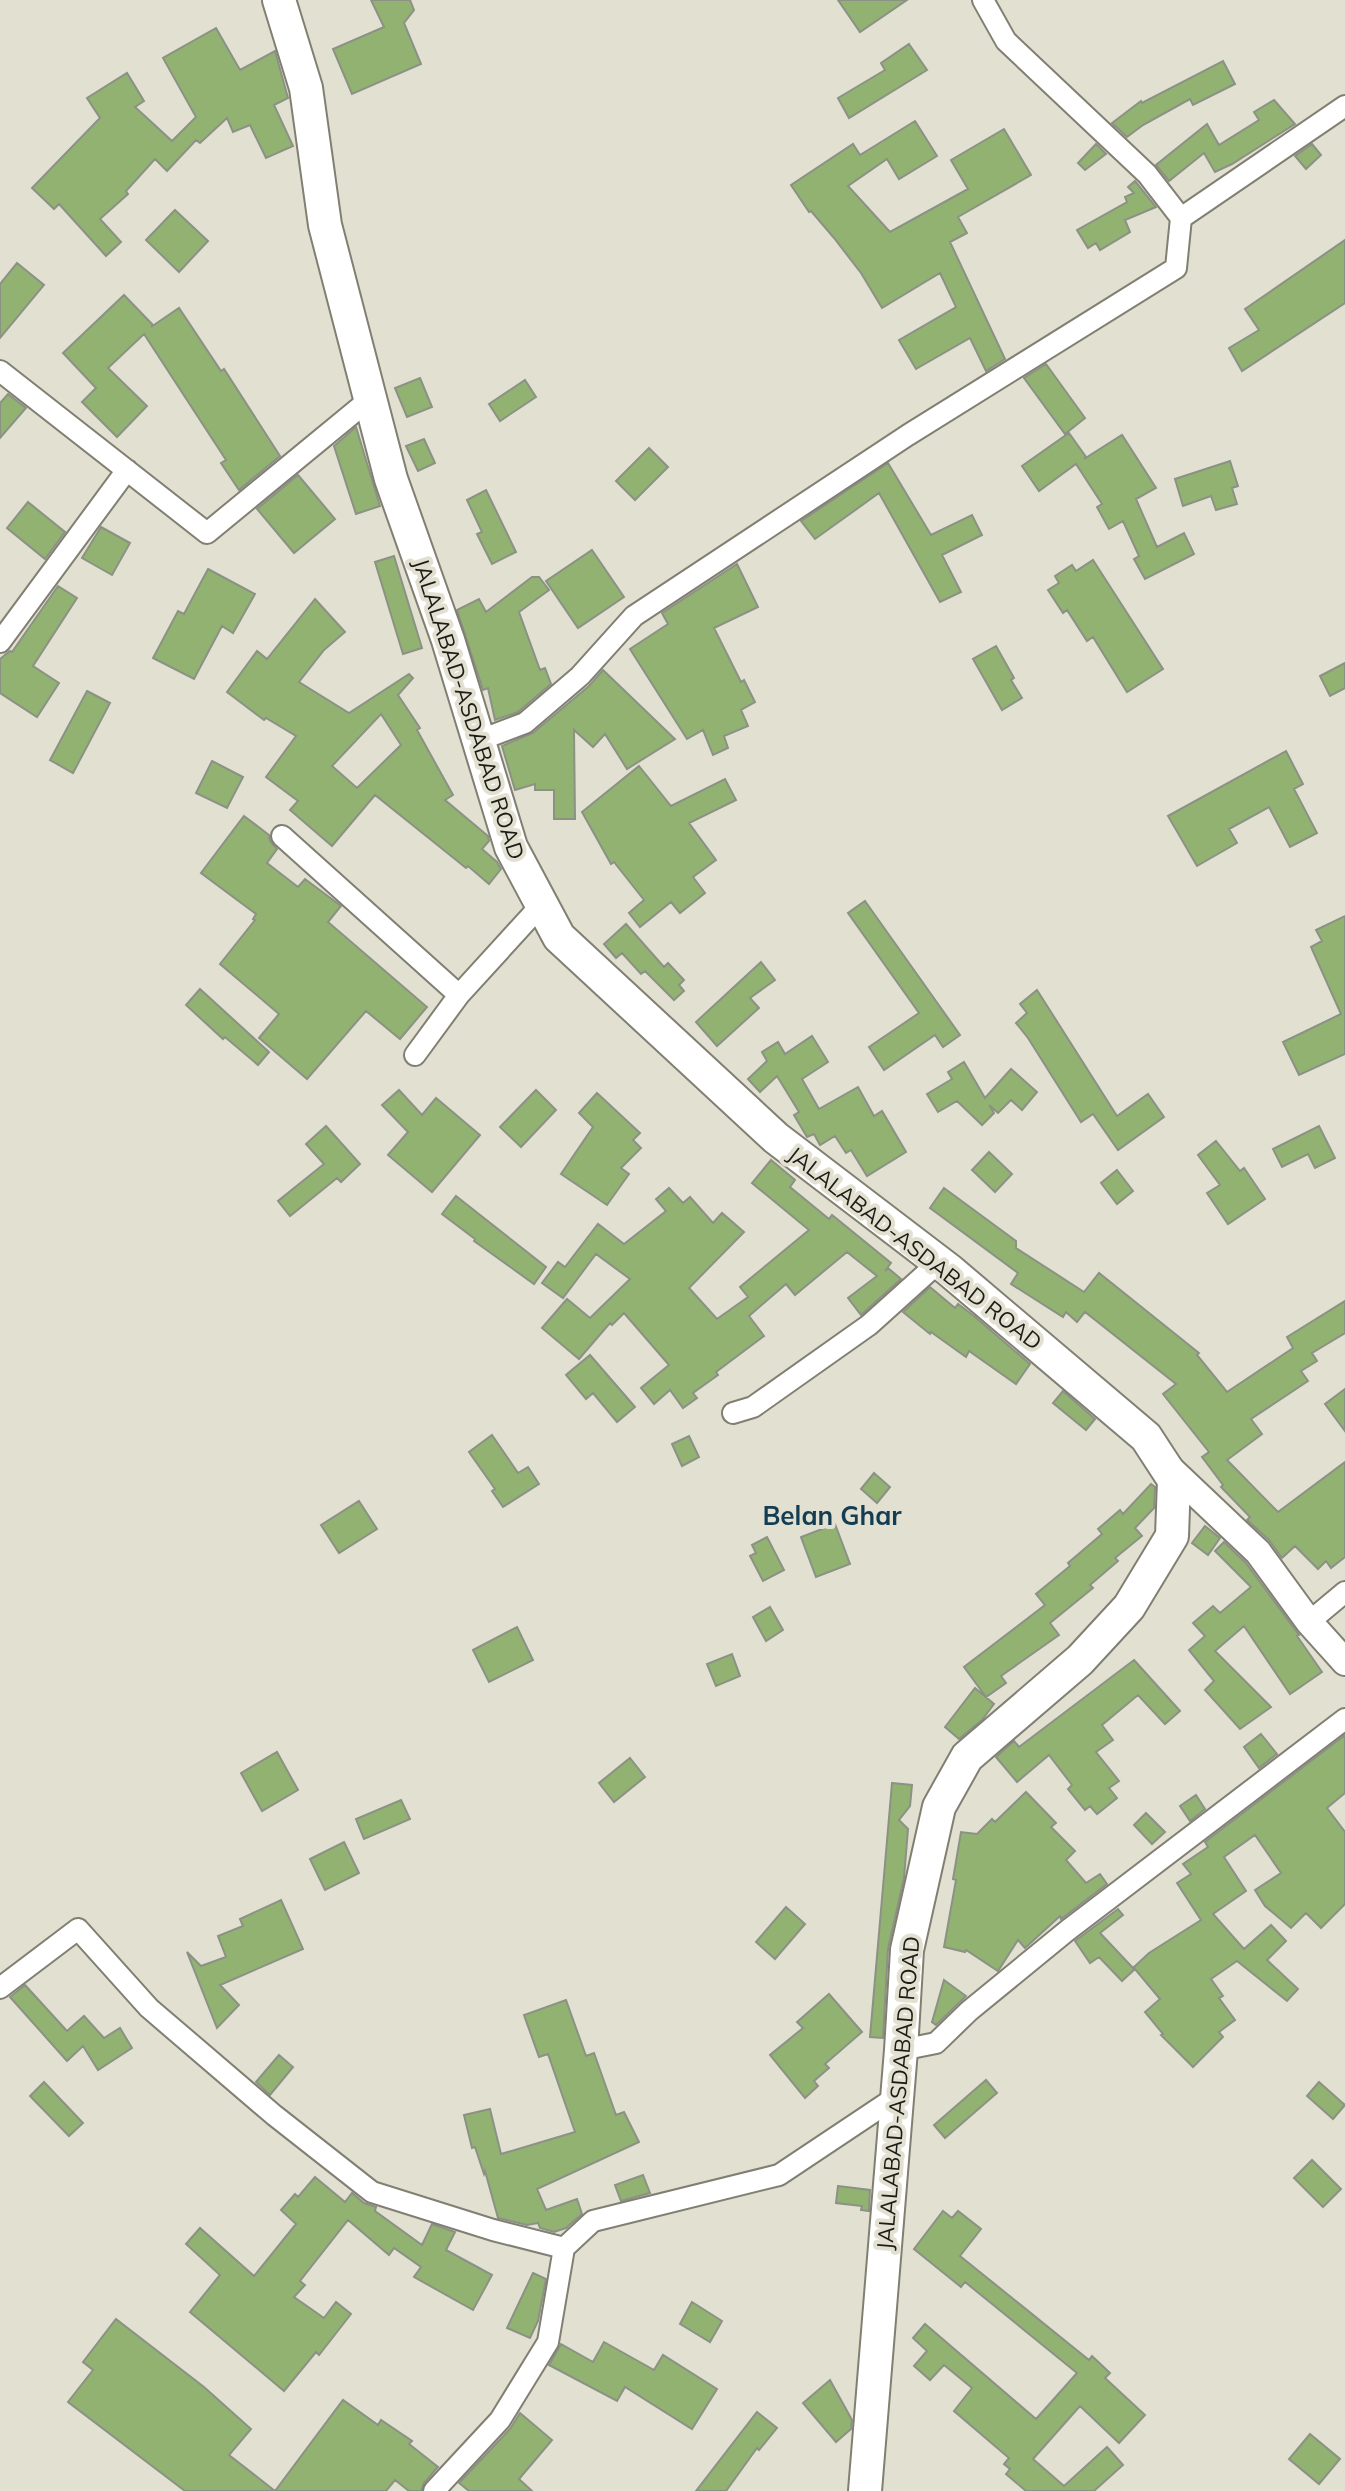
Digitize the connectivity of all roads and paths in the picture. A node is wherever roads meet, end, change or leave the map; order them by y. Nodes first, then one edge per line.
1 (279, 0) edge
2 (983, 0) edge
3 (1345, 106) edge
4 (1181, 218) junction
5 (0, 371) edge
6 (370, 399) junction
7 (127, 470) junction
8 (0, 642) edge
9 (480, 740) junction
10 (282, 836) dead end
11 (542, 904) junction
12 (459, 995) junction
13 (415, 1055) dead end
14 (939, 1262) junction
15 (733, 1413) dead end
16 (1161, 1460) junction
17 (1345, 1592) edge
18 (1309, 1622) junction
19 (1345, 1662) edge
20 (1345, 1719) edge
21 (0, 1988) edge
22 (901, 2050) junction
23 (896, 2097) junction
24 (564, 2248) junction
25 (434, 2491) edge
26 (865, 2491) edge

1 - 6 main road, JALALABAD-ASDABAD ROAD
2 - 4 street
3 - 4 street
4 - 9 street
5 - 7 street
6 - 7 street
6 - 9 main road, JALALABAD-ASDABAD ROAD
7 - 8 street
9 - 11 main road, JALALABAD-ASDABAD ROAD
10 - 12 street
11 - 12 street
11 - 14 main road, JALALABAD-ASDABAD ROAD
12 - 13 street
14 - 15 street
14 - 16 main road, JALALABAD-ASDABAD ROAD
16 - 18 street
16 - 22 main road, JALALABAD-ASDABAD ROAD
17 - 18 street
18 - 19 street
20 - 22 street
21 - 24 street
22 - 23 main road, JALALABAD-ASDABAD ROAD
23 - 24 street
23 - 26 main road, JALALABAD-ASDABAD ROAD
24 - 25 street

